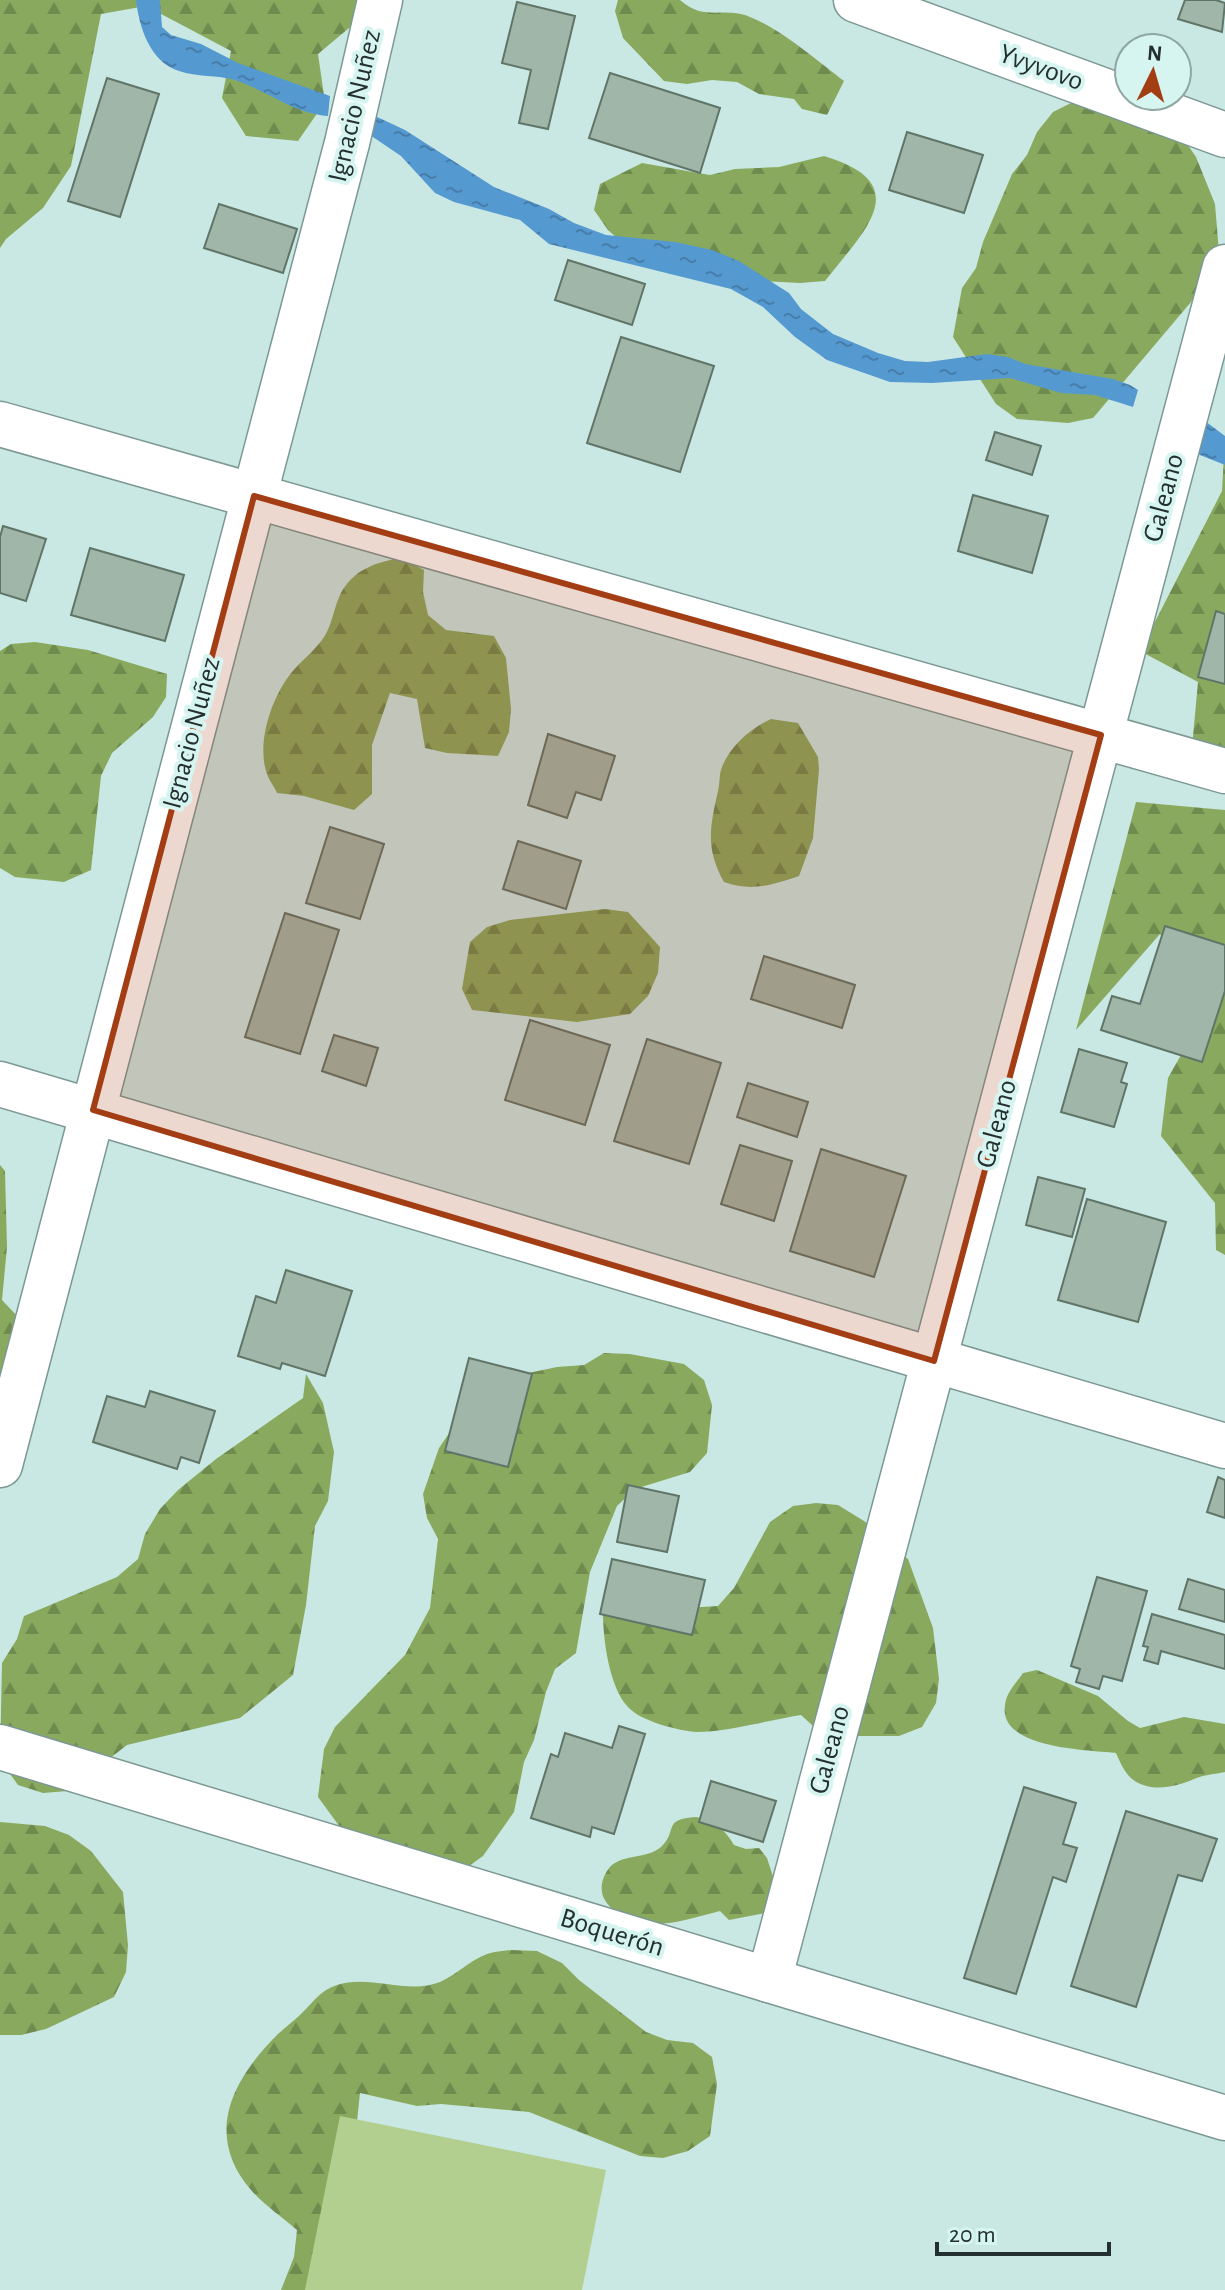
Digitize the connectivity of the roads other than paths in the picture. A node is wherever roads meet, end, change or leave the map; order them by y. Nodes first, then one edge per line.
1 (380, 0) edge
2 (856, 0) edge
3 (1225, 135) edge
4 (1225, 267) edge
5 (0, 424) edge
6 (254, 496) junction
7 (1101, 735) junction
8 (1225, 771) edge
9 (0, 1084) edge
10 (93, 1110) junction
11 (934, 1361) junction
12 (1225, 1446) edge
13 (0, 1465) edge
14 (0, 1747) edge
15 (769, 1980) junction
16 (1225, 2118) edge

1 - 6 street, Ignacio Nuñez
2 - 3 street, Yvyvovo
4 - 7 street, Galeano
5 - 6 street
6 - 7 street
6 - 10 street, Ignacio Nuñez
7 - 8 street
7 - 11 street, Galeano
9 - 10 street
10 - 11 street
10 - 13 street, Ignacio Nuñez
11 - 12 street
11 - 15 street, Galeano
14 - 15 street, Boquerón
15 - 16 street, Boquerón

